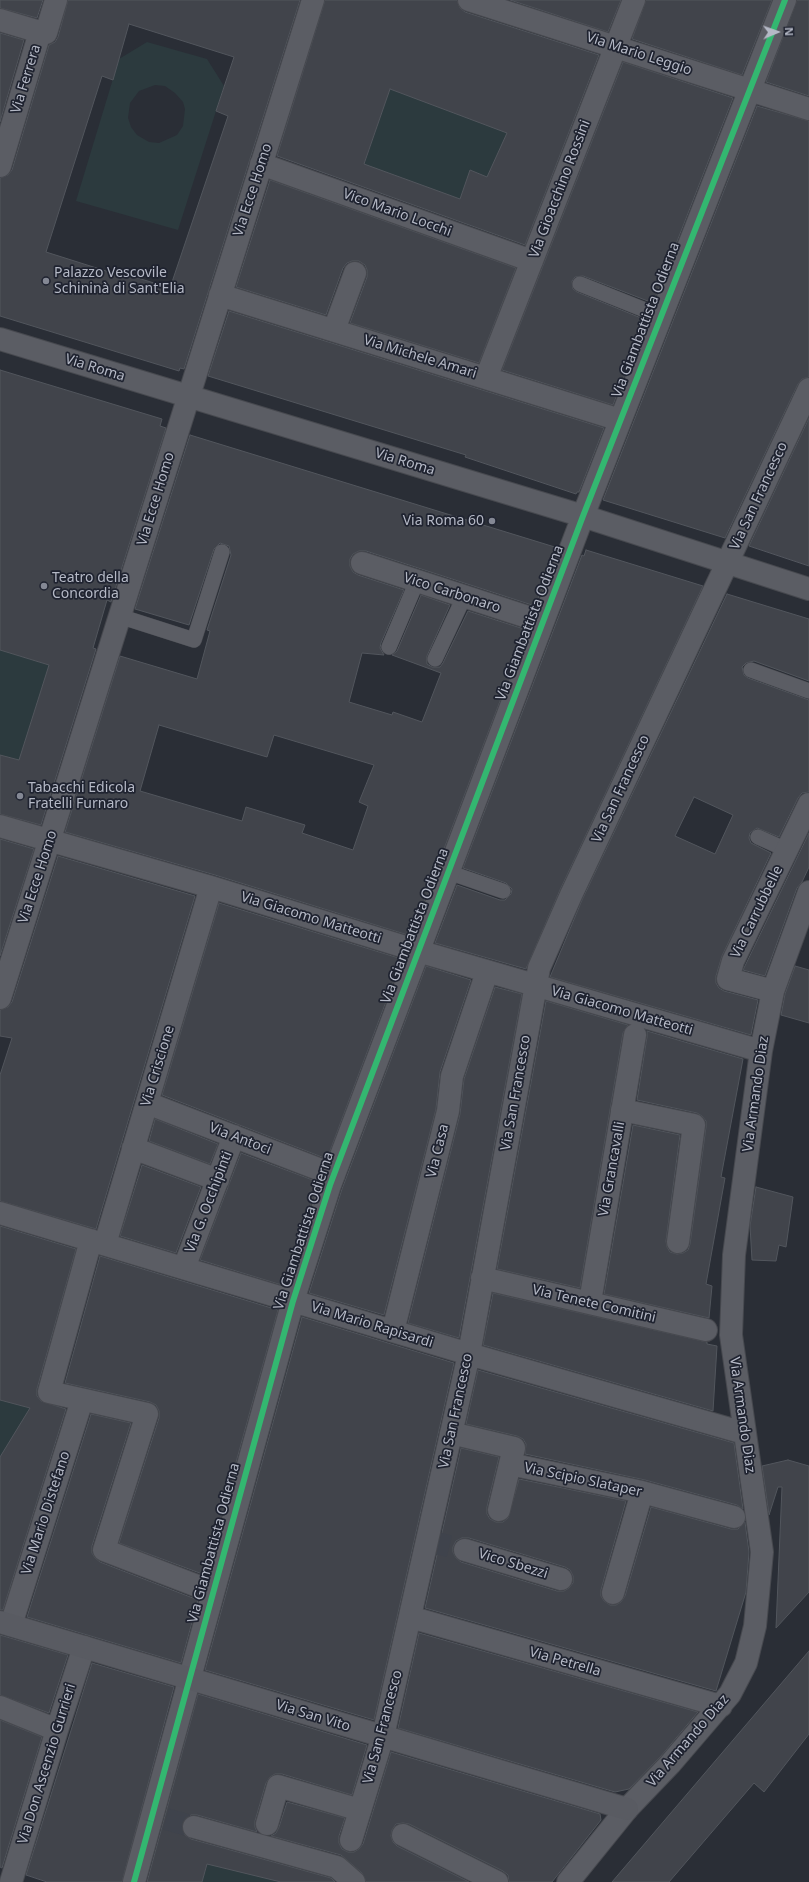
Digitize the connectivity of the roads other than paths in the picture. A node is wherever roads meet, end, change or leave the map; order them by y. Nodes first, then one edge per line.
1 (56, 0) edge
2 (313, 0) edge
3 (634, 0) edge
4 (785, 0) edge
5 (478, 1) edge
6 (0, 20) edge
7 (40, 32) junction
8 (616, 47) junction
9 (750, 90) junction
10 (809, 109) edge
11 (261, 164) junction
12 (0, 166) edge
13 (532, 261) junction
14 (356, 273) dead end
15 (580, 284) dead end
16 (220, 295) junction
17 (660, 316) junction
18 (334, 330) junction
19 (0, 339) edge
20 (486, 378) junction
21 (809, 389) edge
22 (188, 396) junction
23 (620, 420) junction
24 (583, 516) junction
25 (222, 552) dead end
26 (362, 563) dead end
27 (728, 564) junction
28 (417, 581) junction
29 (809, 589) edge
30 (464, 597) junction
31 (120, 616) junction
32 (543, 622) junction
33 (389, 647) dead end
34 (435, 659) dead end
35 (751, 670) dead end
36 (809, 691) edge
37 (809, 804) edge
38 (0, 826) edge
39 (758, 837) dead end
40 (50, 841) junction
41 (787, 850) junction
42 (448, 872) junction
43 (211, 887) junction
44 (503, 891) dead end
45 (809, 892) edge
46 (418, 951) junction
47 (487, 972) junction
48 (536, 986) junction
49 (773, 991) junction
50 (0, 998) edge
51 (635, 1035) dead end
52 (760, 1051) junction
53 (147, 1103) junction
54 (622, 1110) junction
55 (234, 1136) junction
56 (133, 1148) junction
57 (334, 1175) junction
58 (218, 1180) junction
59 (0, 1213) edge
60 (98, 1242) junction
61 (678, 1242) dead end
62 (184, 1268) junction
63 (482, 1278) junction
64 (293, 1301) junction
65 (590, 1302) junction
66 (706, 1330) dead end
67 (393, 1331) junction
68 (469, 1354) junction
69 (82, 1400) junction
70 (451, 1433) junction
71 (744, 1433) junction
72 (510, 1464) junction
73 (642, 1492) junction
74 (499, 1510) dead end
75 (734, 1517) dead end
76 (465, 1550) tunnel mouth
77 (560, 1579) dead end
78 (213, 1592) junction
79 (614, 1593) dead end
80 (410, 1617) junction
81 (5, 1623) edge
82 (84, 1647) junction
83 (189, 1678) junction
84 (721, 1706) junction
85 (0, 1707) edge
86 (57, 1730) junction
87 (383, 1736) junction
88 (627, 1809) junction
89 (360, 1810) junction
90 (267, 1824) dead end
91 (194, 1827) tunnel mouth
92 (402, 1835) dead end
93 (351, 1840) dead end
94 (11, 1882) edge
95 (134, 1882) edge
96 (354, 1882) edge
97 (497, 1882) edge
98 (568, 1882) edge

1 - 7 street, Via Ferrera
2 - 11 street, Via Ecce Homo
3 - 8 street, Via Gioacchino Rossini
4 - 9 street, Via Giambattista Odierna
5 - 8 street, Via Mario Leggio
6 - 7 street
7 - 12 street, Via Ferrera
8 - 9 street, Via Mario Leggio
8 - 13 street, Via Gioacchino Rossini
9 - 10 street, Via Mario Leggio
9 - 17 street, Via Giambattista Odierna
11 - 13 street, Vico Mario Locchi
11 - 16 street, Via Ecce Homo
13 - 20 street, Via Gioacchino Rossini
14 - 18 street
15 - 17 lane
16 - 18 street, Via Michele Amari
16 - 22 street, Via Ecce Homo
17 - 23 street, Via Giambattista Odierna
18 - 20 street, Via Michele Amari
19 - 22 street, Via Roma
20 - 23 street, Via Michele Amari
21 - 27 street, Via San Francesco
22 - 24 street, Via Roma
22 - 31 street, Via Ecce Homo
23 - 24 street, Via Giambattista Odierna
24 - 27 street, Via Roma
24 - 32 street, Via Giambattista Odierna
25 - 31 lane
26 - 28 street, Vico Carbonaro
27 - 29 street, Via Roma
27 - 48 street, Via San Francesco
28 - 30 street, Vico Carbonaro
28 - 33 lane
30 - 32 street, Vico Carbonaro
30 - 34 lane
31 - 40 street, Via Ecce Homo
32 - 42 street, Via Giambattista Odierna
35 - 36 lane
37 - 41 street, Via Carrubbelle
38 - 40 street, Via Giacomo Matteotti
39 - 41 lane
40 - 43 street, Via Giacomo Matteotti
40 - 50 street, Via Ecce Homo
41 - 49 street, Via Carrubbelle
42 - 44 lane
42 - 46 street, Via Giambattista Odierna
43 - 46 street, Via Giacomo Matteotti
43 - 53 street, Via Criscione
45 - 49 street, Via Armando Diaz
46 - 47 street, Via Giacomo Matteotti
46 - 57 street, Via Giambattista Odierna
47 - 48 street, Via Giacomo Matteotti
47 - 67 street, Via Casa
48 - 52 street, Via Giacomo Matteotti
48 - 63 street, Via San Francesco
49 - 52 street, Via Armando Diaz
51 - 54 street, Via Grancavalli
52 - 71 street, Via Armando Diaz
53 - 55 street, Via Antoci
53 - 56 street, Via Criscione
54 - 61 street
54 - 65 street, Via Grancavalli
55 - 57 street, Via Antoci
55 - 58 street, Via G. Occhipinti
56 - 58 street
56 - 60 street, Via Criscione
57 - 64 street, Via Giambattista Odierna
58 - 62 street, Via G. Occhipinti
59 - 60 street, Via Mario Rapisardi
60 - 62 street, Via Mario Rapisardi
60 - 69 street, Via Criscione
62 - 64 street, Via Mario Rapisardi
63 - 65 street, Via Tenete Comitini
63 - 68 street, Via San Francesco
64 - 67 street, Via Mario Rapisardi
64 - 78 street, Via Giambattista Odierna
65 - 66 street, Via Tenete Comitini
67 - 68 street, Via Mario Rapisardi
68 - 70 street, Via San Francesco
68 - 71 street, Via Mario Rapisardi
69 - 78 street
69 - 81 street, Via Mario Distefano
70 - 72 street, Via Scipio Slataper
70 - 80 street, Via San Francesco
71 - 84 street, Via Armando Diaz
72 - 73 street, Via Scipio Slataper
72 - 74 street
73 - 75 street, Via Scipio Slataper
73 - 79 street
76 - 77 street, Vico Sbezzi
78 - 83 street, Via Giambattista Odierna
80 - 84 street, Via Petrella
80 - 87 street, Via San Francesco
81 - 82 street, Via San Vito
82 - 83 street, Via San Vito
82 - 86 street, Via Don Ascenzio Gurrieri
83 - 87 street, Via San Vito
83 - 95 street, Via Giambattista Odierna
84 - 88 street, Via Armando Diaz
85 - 86 street
86 - 94 street, Via Don Ascenzio Gurrieri
87 - 88 street, Via San Vito
87 - 89 street, Via San Francesco
88 - 98 street, Via Armando Diaz
89 - 90 street
89 - 93 street, Via San Francesco
91 - 96 street
92 - 97 street

